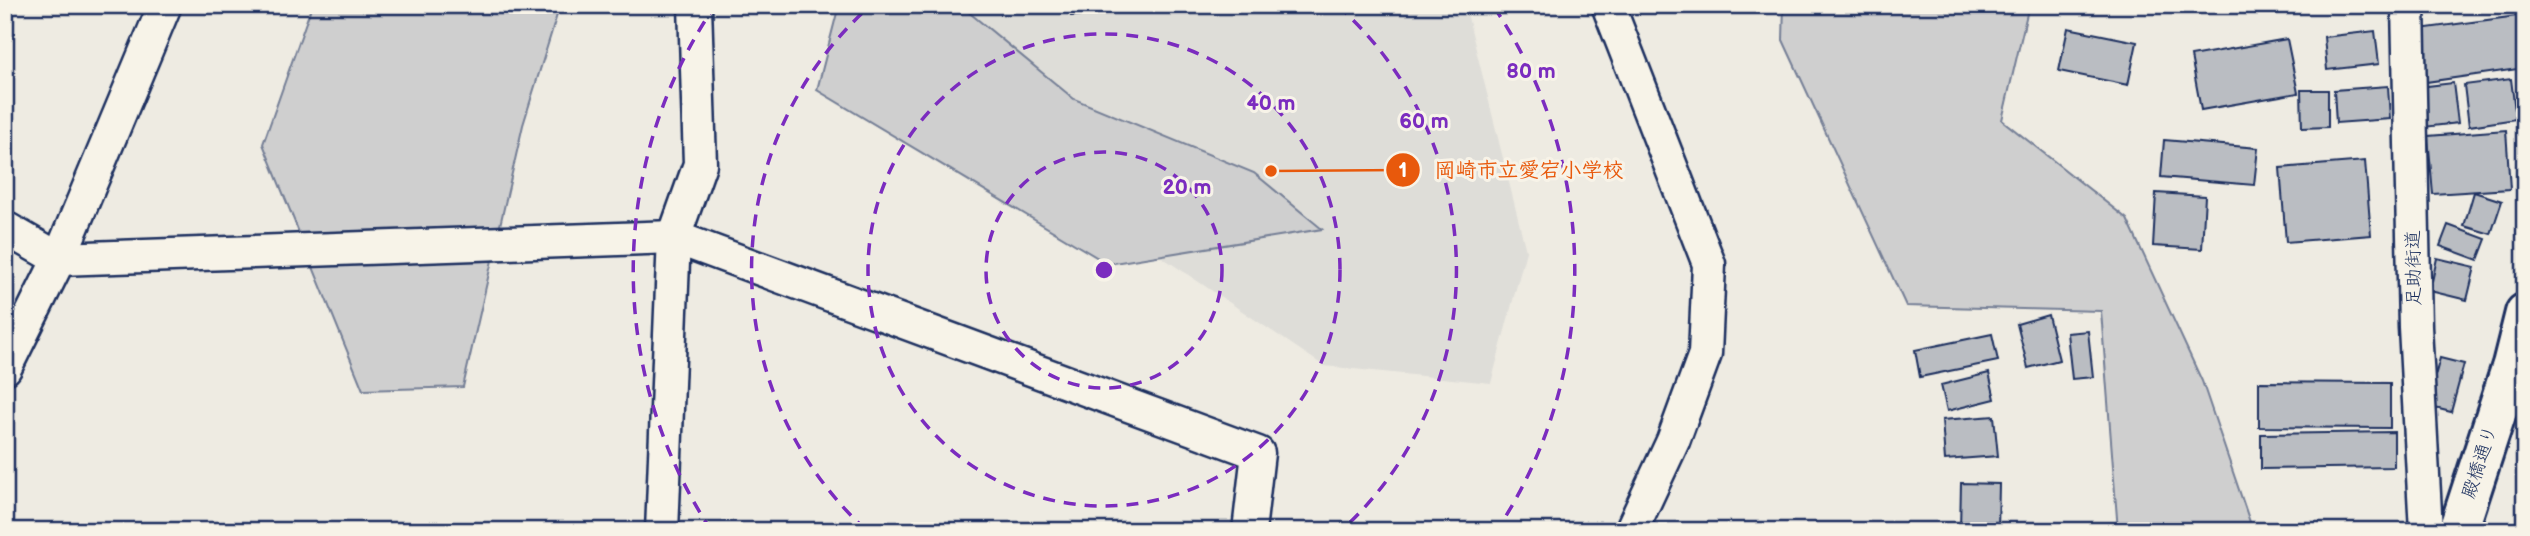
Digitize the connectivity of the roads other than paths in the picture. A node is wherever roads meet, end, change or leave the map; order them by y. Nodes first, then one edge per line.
1 (165, 5) edge
2 (695, 5) edge
3 (1608, 5) edge
4 (2408, 5) edge
5 (5, 228) edge
6 (674, 237) junction
7 (59, 259) junction
8 (2525, 313) edge
9 (2518, 366) edge
10 (5, 368) edge
11 (662, 531) edge
12 (1249, 531) edge
13 (1631, 531) edge
14 (2426, 531) edge
15 (2458, 531) edge

1 - 7 street
2 - 6 street
3 - 13 street
4 - 14 street, 足助街道
5 - 7 street
6 - 7 street
6 - 11 street
6 - 12 street
7 - 10 street
8 - 9 main road, 殿橋通り
9 - 15 main road, 殿橋通り

